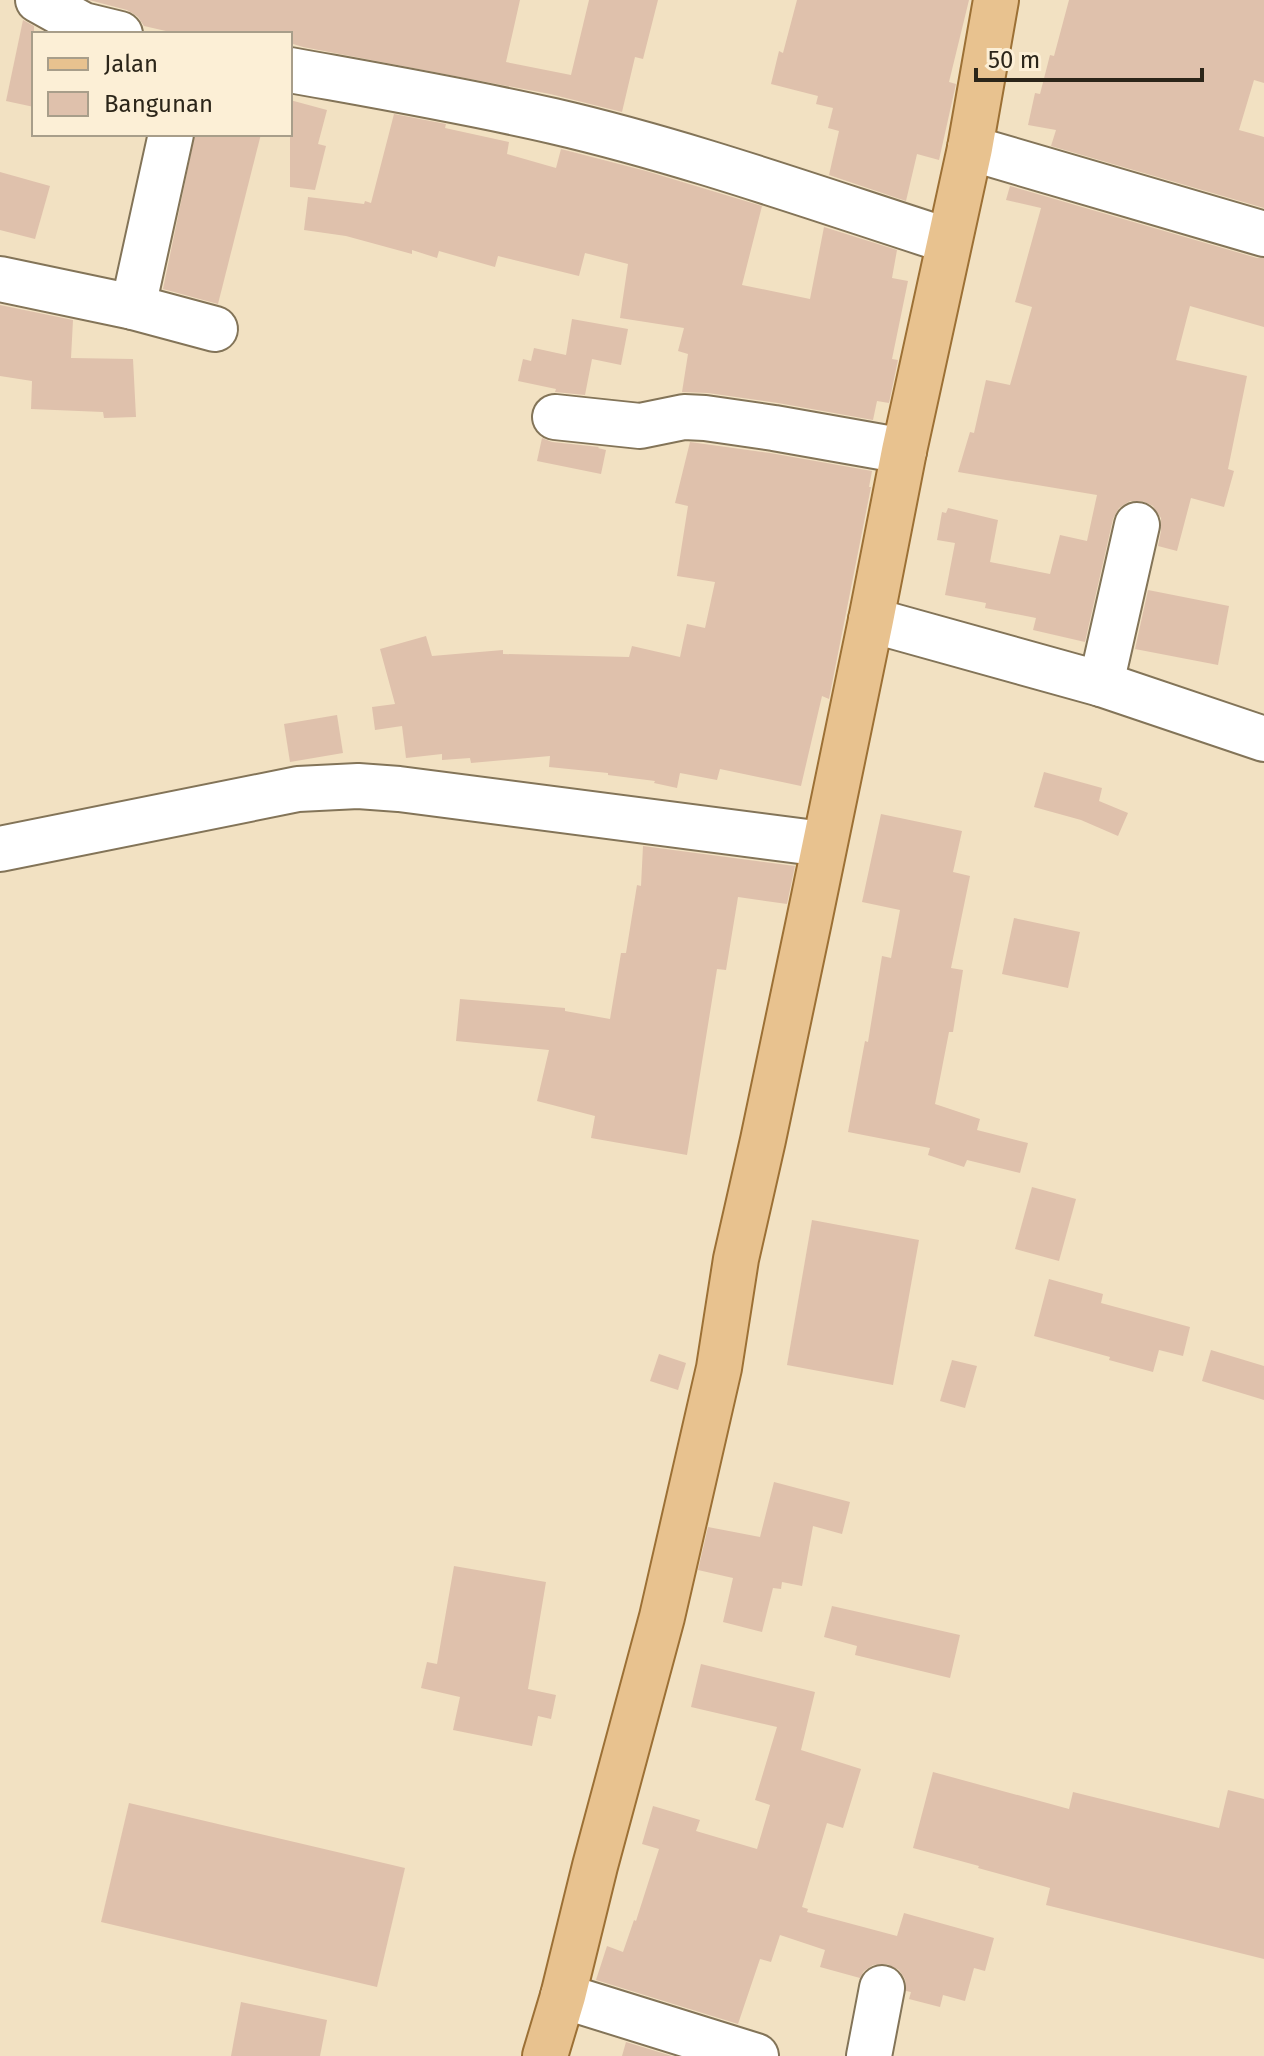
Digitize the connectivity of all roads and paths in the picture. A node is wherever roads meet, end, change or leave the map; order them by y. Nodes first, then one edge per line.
1 (38, 0) edge
2 (996, 0) edge
3 (112, 32) edge
4 (292, 70) edge
5 (171, 136) edge
6 (970, 148) junction
7 (1264, 234) edge
8 (949, 241) junction
9 (0, 279) edge
10 (133, 307) junction
11 (215, 329) dead end
12 (555, 417) dead end
13 (904, 451) junction
14 (1137, 525) dead end
15 (871, 620) junction
16 (1101, 684) junction
17 (1264, 739) edge
18 (823, 844) junction
19 (0, 849) edge
20 (882, 1988) dead end
21 (563, 1996) junction
22 (545, 2056) edge
23 (756, 2056) edge
24 (869, 2056) edge

1 - 3 street
2 - 6 main road
4 - 8 street
5 - 10 street
6 - 7 street
6 - 8 main road
8 - 13 main road
9 - 10 street
10 - 11 street
12 - 13 street
13 - 15 main road
14 - 16 street
15 - 16 street
15 - 18 main road
16 - 17 street
18 - 19 street
18 - 21 main road
20 - 24 street
21 - 22 main road
21 - 23 street

